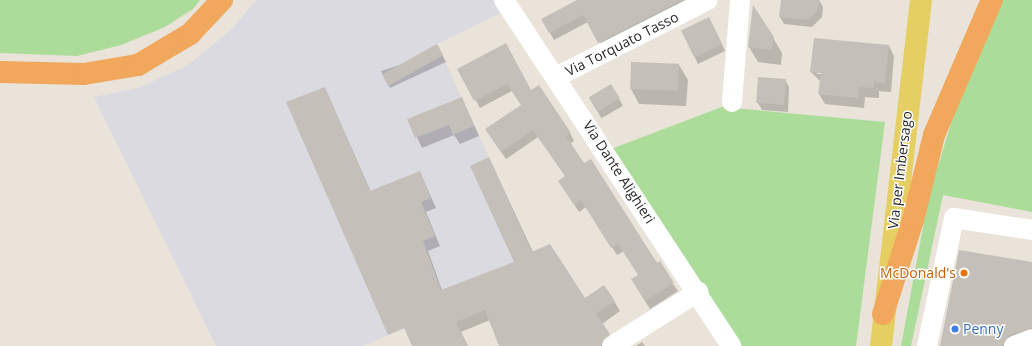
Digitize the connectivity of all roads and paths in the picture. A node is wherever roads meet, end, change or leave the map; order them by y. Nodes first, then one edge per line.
1 (222, 0) edge
2 (504, 0) edge
3 (708, 0) edge
4 (740, 0) edge
5 (921, 0) edge
6 (992, 0) edge
7 (0, 72) edge
8 (556, 77) junction
9 (732, 102) dead end
10 (1032, 230) edge
11 (698, 292) junction
12 (882, 314) junction
13 (1032, 339) edge
14 (879, 344) edge
15 (612, 346) edge
16 (732, 346) edge
17 (927, 346) edge
18 (1014, 346) edge

1 - 7 highway
2 - 8 street, Via Dante Alighieri
3 - 8 street, Via Torquato Tasso
4 - 9 street
5 - 12 main road, Via per Imbersago
6 - 12 highway
8 - 11 street, Via Dante Alighieri
10 - 17 street
11 - 15 street
11 - 16 street, Via Dante Alighieri
12 - 14 main road, Via per Imbersago
13 - 18 street

